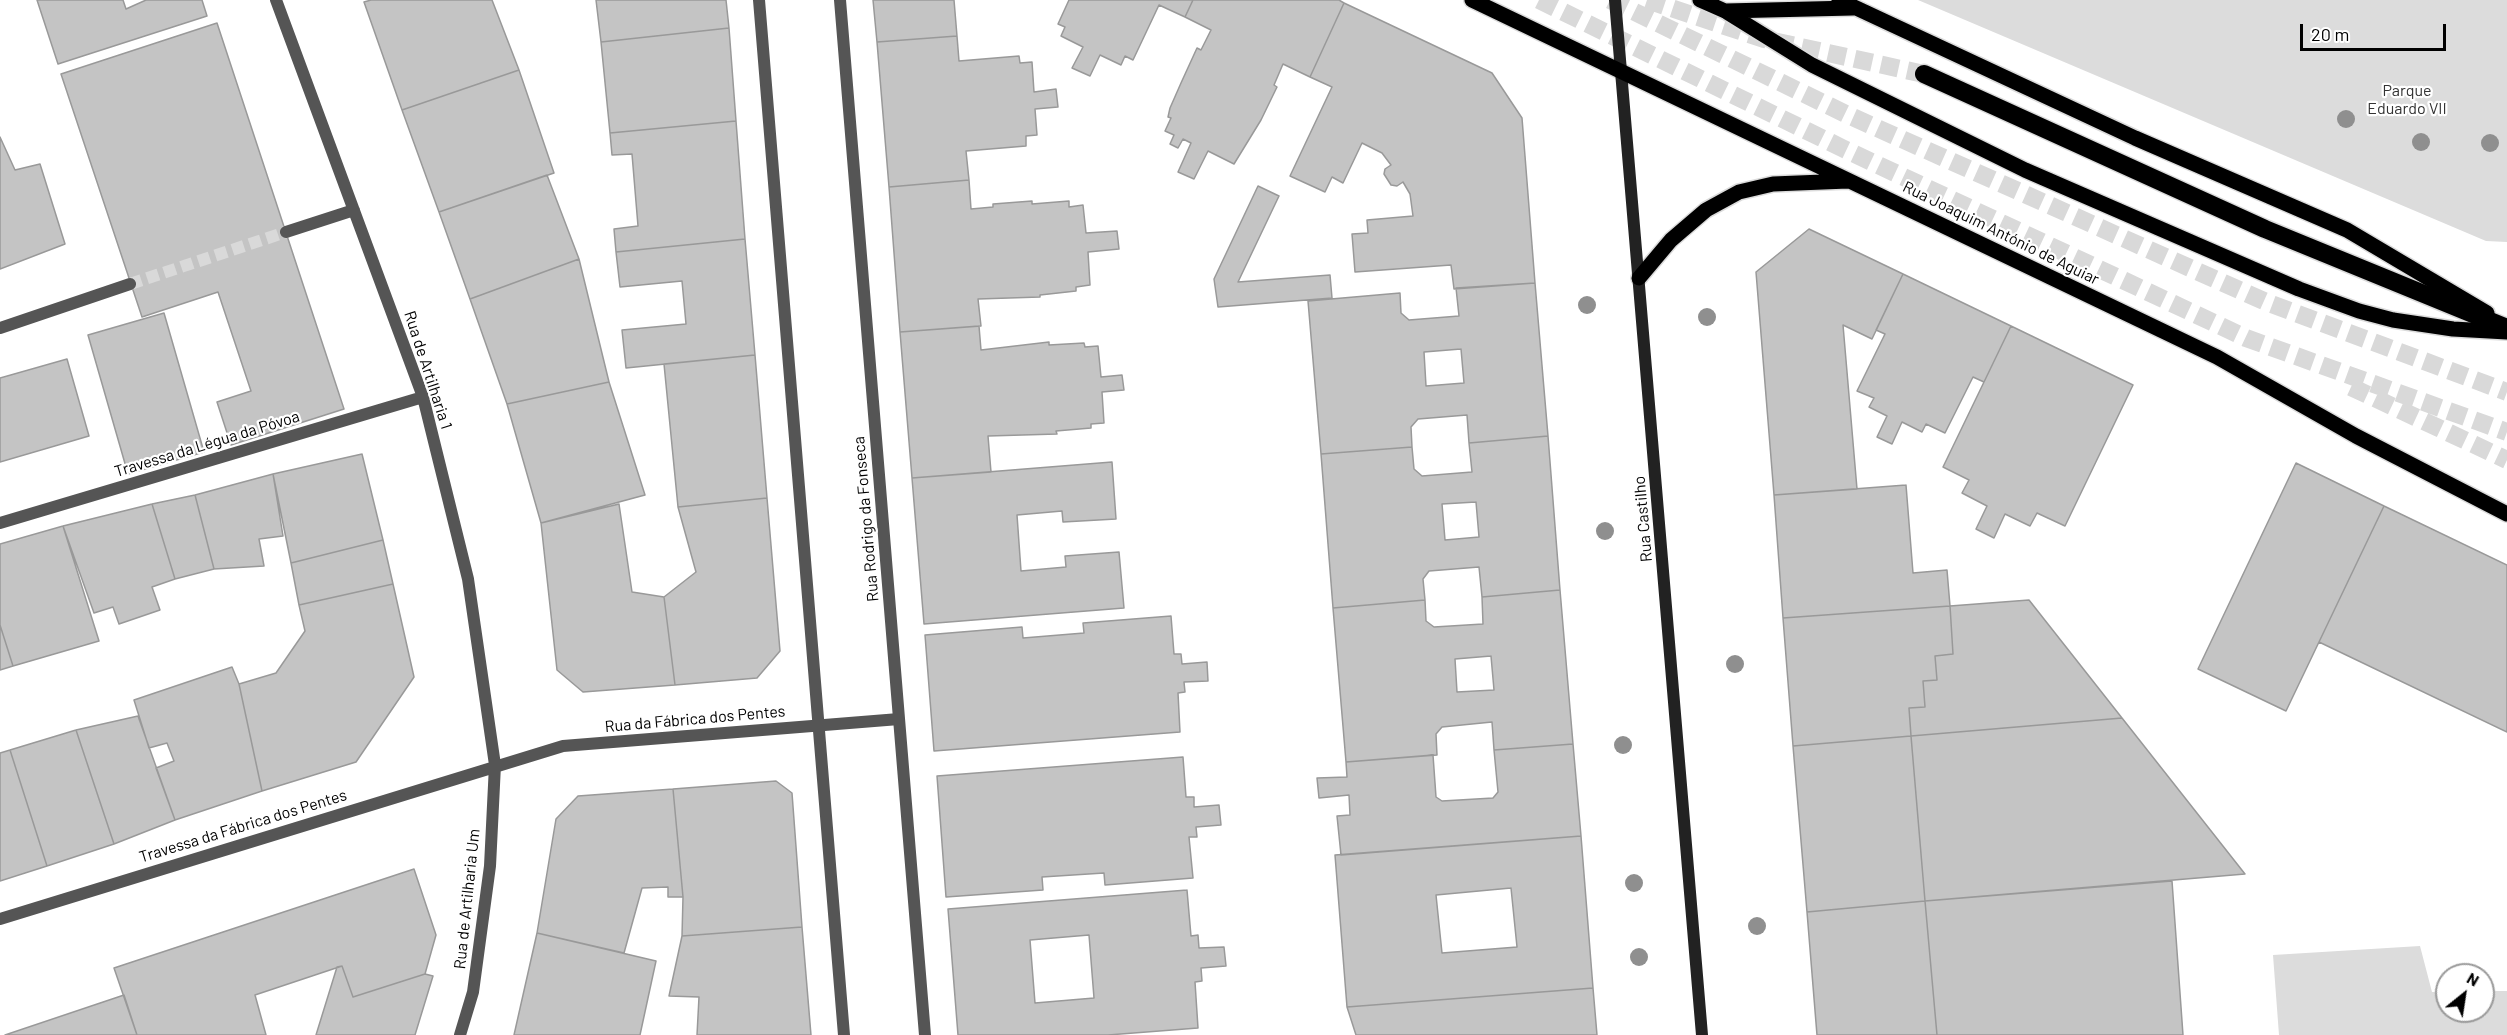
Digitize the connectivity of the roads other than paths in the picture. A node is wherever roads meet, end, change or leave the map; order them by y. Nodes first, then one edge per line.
1 (276, 0) edge
2 (759, 0) edge
3 (840, 0) edge
4 (1472, 0) edge
5 (1616, 0) edge
6 (1700, 0) edge
7 (1839, 0) edge
8 (1856, 8) junction
9 (1725, 11) junction
10 (1622, 72) junction
11 (1924, 74) tunnel mouth
12 (1851, 181) junction
13 (354, 210) junction
14 (286, 232) tunnel mouth
15 (1639, 278) junction
16 (130, 284) tunnel mouth
17 (2507, 326) edge
18 (0, 328) edge
19 (2507, 332) edge
20 (423, 397) junction
21 (2507, 514) edge
22 (0, 523) edge
23 (899, 719) junction
24 (818, 725) junction
25 (495, 765) junction
26 (0, 919) edge
27 (460, 1035) edge
28 (844, 1035) edge
29 (925, 1035) edge
30 (1702, 1035) edge

1 - 13 street, Rua de Artilharia 1
2 - 24 street
3 - 23 street, Rua Rodrigo da Fonseca
4 - 10 main road, Rua Joaquim António de Aguiar
5 - 10 street, Rua Castilho
6 - 9 main road
7 - 8 main road
8 - 9 main road
8 - 17 main road
9 - 19 main road
10 - 12 main road, Rua Joaquim António de Aguiar
10 - 15 street, Rua Castilho
11 - 17 highway
12 - 15 main road
12 - 21 main road, Rua Joaquim António de Aguiar
13 - 14 street
13 - 20 street, Rua de Artilharia 1
15 - 30 street, Rua Castilho
16 - 18 street
20 - 22 street, Travessa da Légua da Póvoa
20 - 25 street, Rua de Artilharia 1
23 - 24 street, Rua da Fábrica dos Pentes
23 - 29 street, Rua Rodrigo da Fonseca
24 - 25 street, Rua da Fábrica dos Pentes
24 - 28 street
25 - 26 street, Travessa da Fábrica dos Pentes
25 - 27 street, Rua de Artilharia Um

